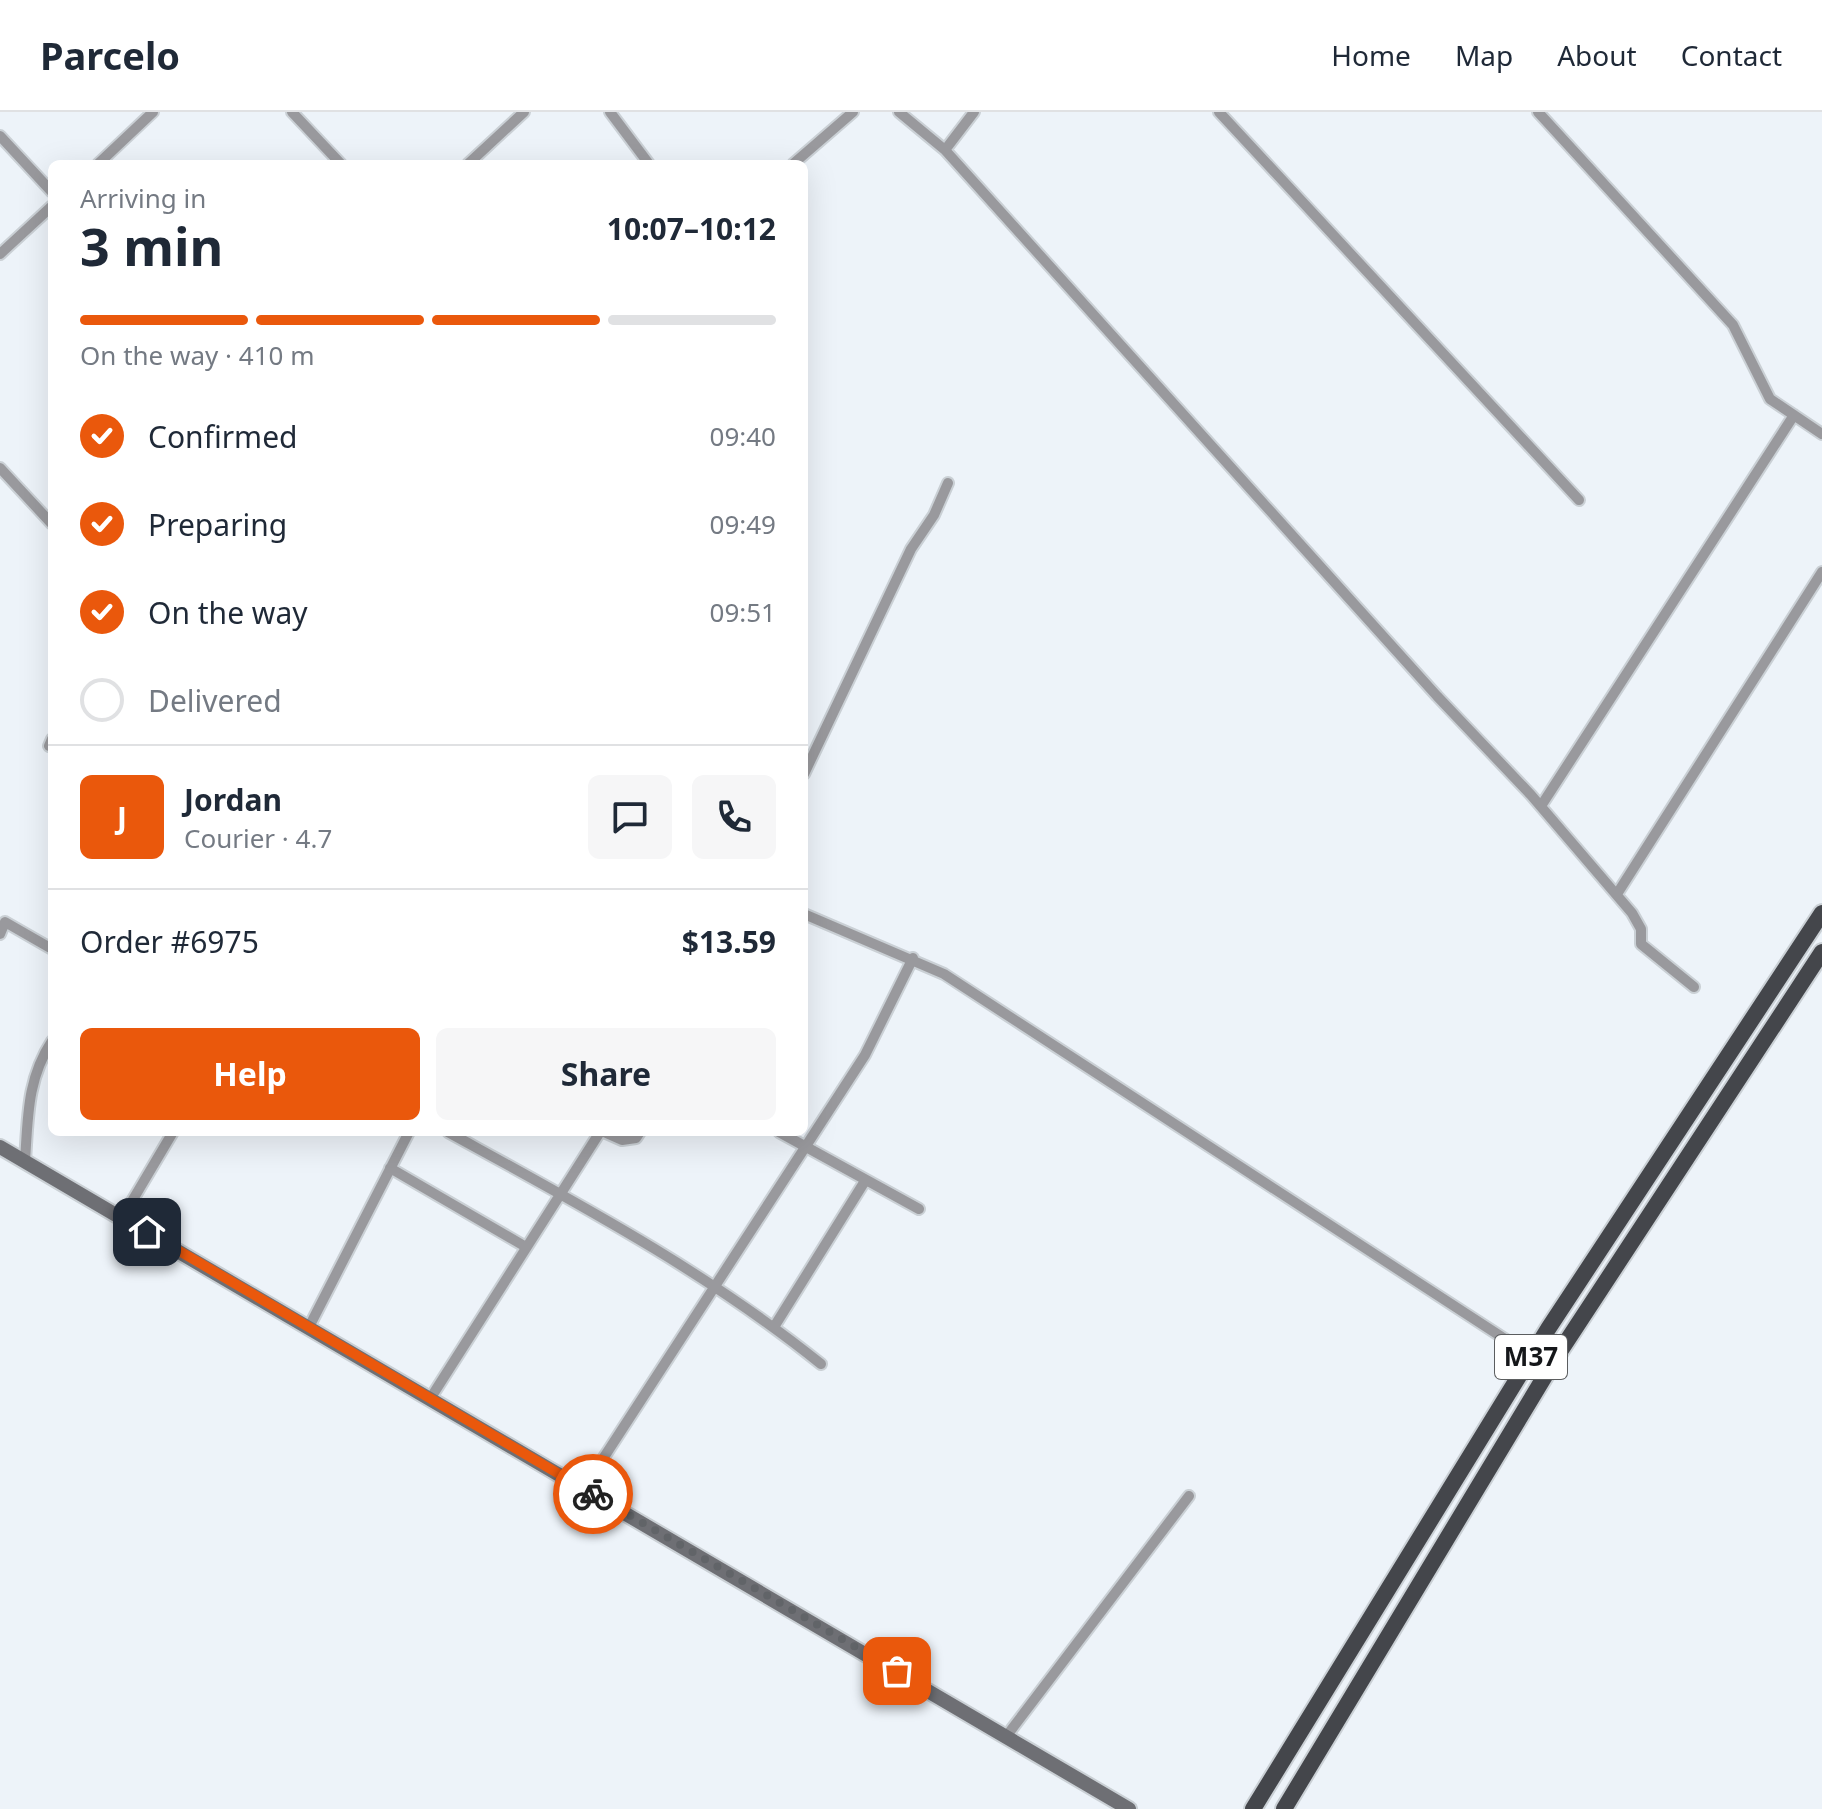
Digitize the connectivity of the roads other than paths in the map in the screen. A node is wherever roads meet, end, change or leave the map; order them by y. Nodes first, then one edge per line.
1 (153, 112) edge
2 (292, 112) edge
3 (524, 112) edge
4 (610, 112) edge
5 (853, 112) edge
6 (899, 112) edge
7 (974, 112) edge
8 (1219, 112) edge
9 (1538, 112) edge
10 (0, 136) edge
11 (945, 150) junction
12 (102, 160) edge
13 (337, 160) edge
14 (472, 160) edge
15 (646, 160) edge
16 (798, 160) edge
17 (48, 188) edge
18 (48, 210) edge
19 (0, 254) edge
20 (1794, 415) junction
21 (1822, 434) edge
22 (0, 468) edge
23 (948, 483) dead end
24 (1579, 500) dead end
25 (48, 520) edge
26 (1822, 572) edge
27 (808, 766) edge
28 (1541, 806) junction
29 (1617, 894) junction
30 (1822, 913) edge
31 (808, 916) edge
32 (0, 934) edge
33 (48, 947) edge
34 (1822, 952) edge
35 (913, 958) junction
36 (1694, 987) dead end
37 (1766, 998) junction
38 (1785, 1010) junction
39 (48, 1049) edge
40 (171, 1136) edge
41 (407, 1136) edge
42 (455, 1136) edge
43 (599, 1136) edge
44 (612, 1136) edge
45 (637, 1136) edge
46 (787, 1136) edge
47 (804, 1145) junction
48 (0, 1147) edge
49 (25, 1161) junction
50 (390, 1168) junction
51 (865, 1181) junction
52 (560, 1194) junction
53 (919, 1209) dead end
54 (122, 1218) junction
55 (526, 1247) junction
56 (717, 1289) junction
57 (774, 1327) junction
58 (308, 1329) junction
59 (1531, 1356) junction
60 (821, 1364) dead end
61 (430, 1399) junction
62 (584, 1488) junction
63 (1189, 1496) dead end
64 (1005, 1738) junction
65 (1129, 1809) edge
66 (1253, 1809) edge
67 (1284, 1809) edge

1 - 12 street
2 - 13 street
3 - 14 street
4 - 15 street
5 - 16 street
6 - 11 street
7 - 11 street
8 - 24 street
9 - 20 street
10 - 17 street
11 - 28 street
18 - 19 street
20 - 21 street
20 - 28 street
22 - 25 street
23 - 27 street
26 - 29 street
28 - 29 street
29 - 36 street
30 - 37 highway, M37 / M37
31 - 35 street
32 - 33 street
34 - 38 highway, M37 / M37
35 - 47 street
35 - 59 street
37 - 38 highway
37 - 59 highway, M37 / M37
38 - 67 highway, M37 / M37
39 - 49 street
40 - 54 street
41 - 50 street
42 - 52 street
43 - 52 street
44 - 45 street
46 - 47 street
47 - 51 street
47 - 56 street
48 - 49 main road
49 - 54 main road
50 - 55 street
50 - 58 street
51 - 53 street
51 - 57 street
52 - 55 street
52 - 56 street
54 - 58 main road
55 - 61 street
56 - 57 street
56 - 62 street
57 - 60 street
58 - 61 main road
59 - 66 highway, M37 / M37
61 - 62 main road
62 - 64 main road
63 - 64 street
64 - 65 main road

